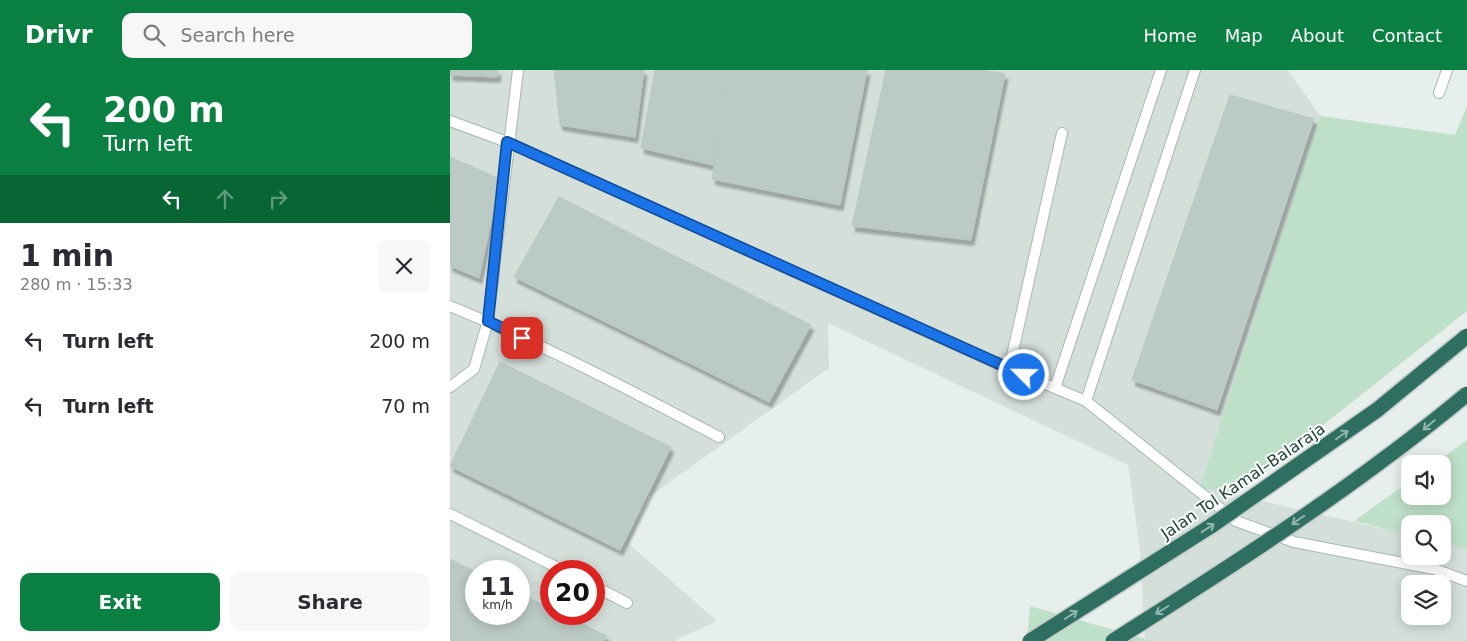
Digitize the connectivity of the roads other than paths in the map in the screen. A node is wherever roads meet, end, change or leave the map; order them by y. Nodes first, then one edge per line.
1 (518, 70) edge
2 (1161, 70) edge
3 (1195, 70) edge
4 (1447, 70) edge
5 (1439, 93) dead end
6 (450, 121) edge
7 (1062, 132) dead end
8 (507, 142) junction
9 (450, 306) edge
10 (488, 321) junction
11 (1467, 336) edge
12 (1009, 369) junction
13 (450, 387) edge
14 (1055, 388) junction
15 (1467, 394) edge
16 (1086, 401) junction
17 (718, 437) dead end
18 (450, 514) edge
19 (542, 560) edge
20 (1467, 581) edge
21 (605, 592) edge
22 (627, 603) dead end
23 (1030, 641) edge
24 (1113, 641) edge

1 - 8 lane
2 - 14 lane
3 - 16 lane
4 - 5 lane
6 - 8 lane
7 - 12 lane
8 - 10 lane
8 - 12 lane
9 - 10 lane
10 - 13 lane
10 - 17 lane
23 -> 11 highway, Jalan Tol Kamal–Balaraja, bridge
12 - 14 lane
14 - 16 lane
15 -> 24 highway, bridge
16 - 20 lane
18 - 19 lane
21 - 22 lane

